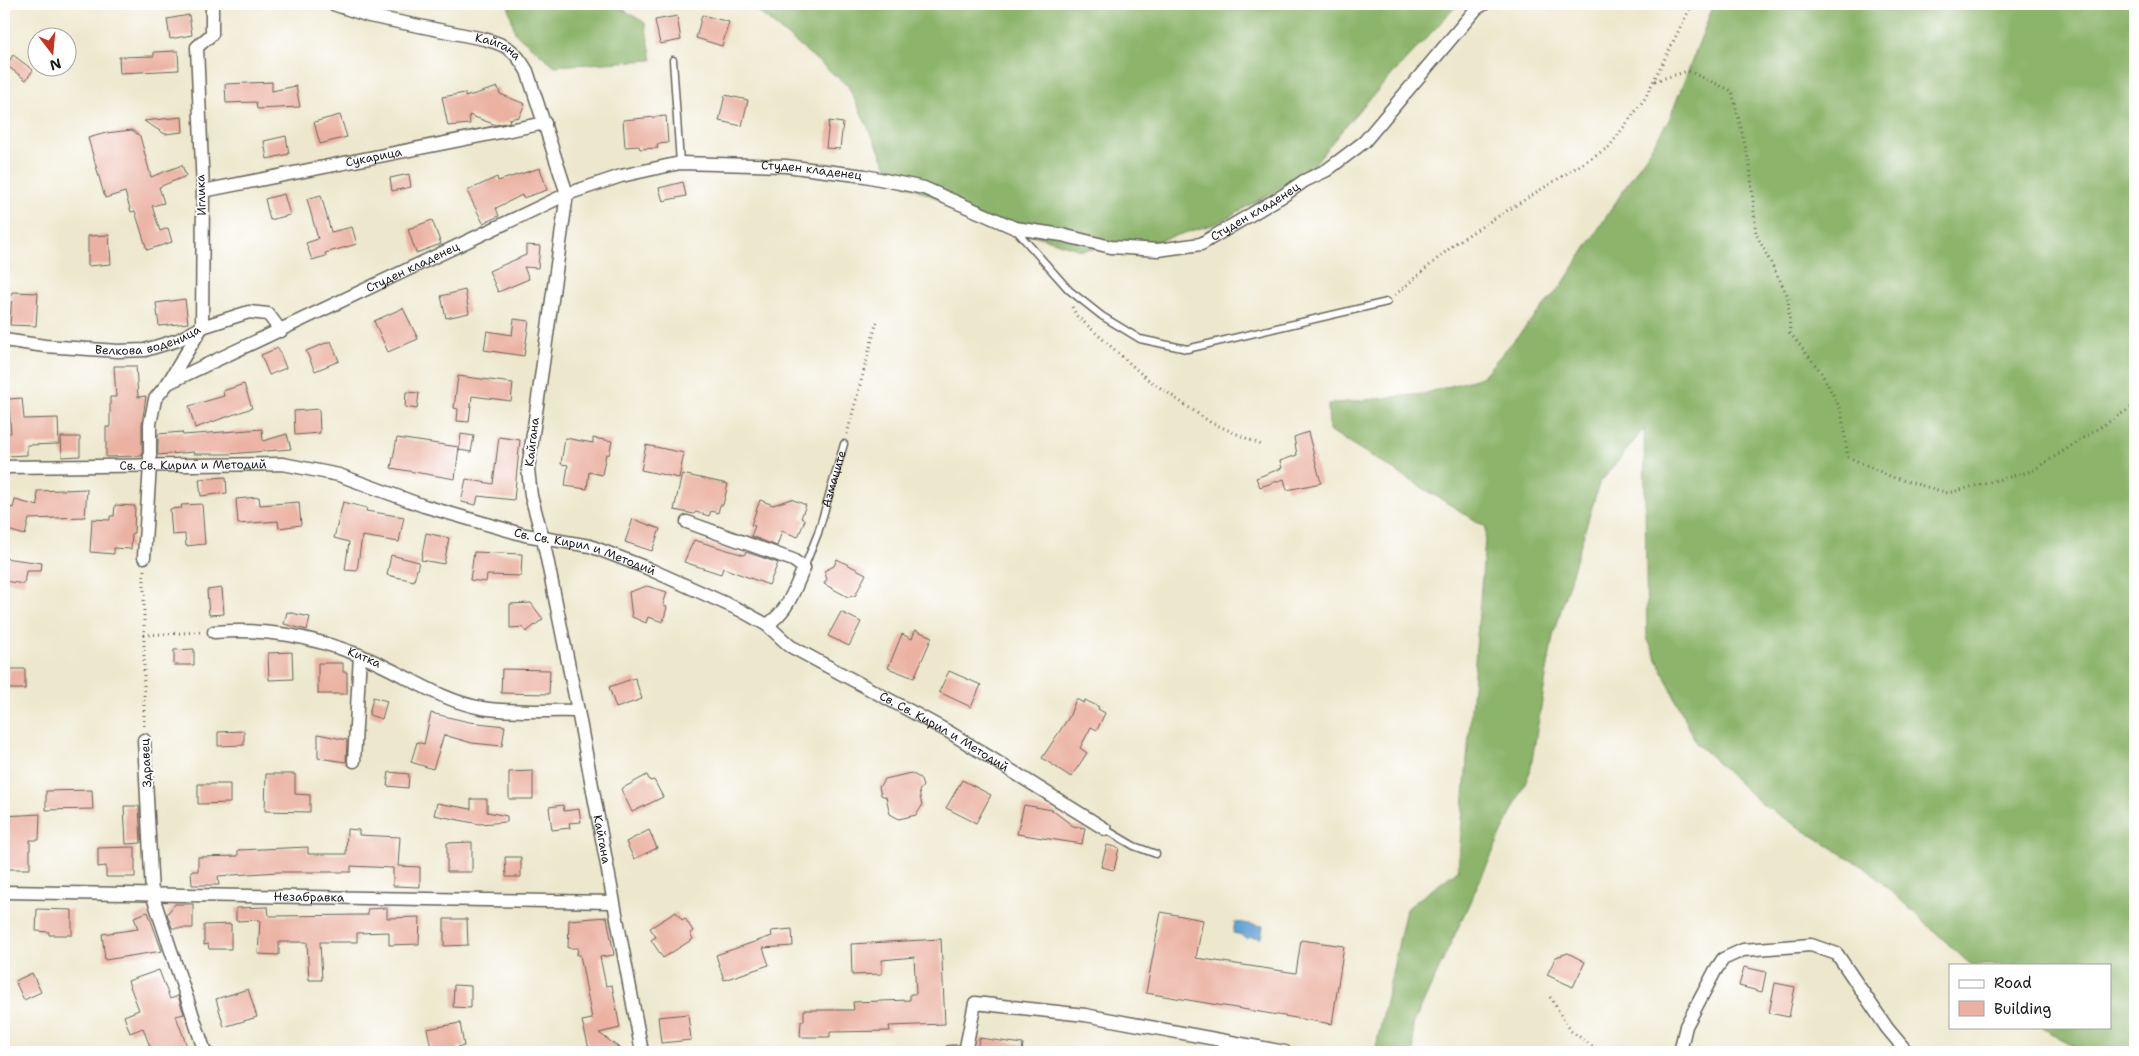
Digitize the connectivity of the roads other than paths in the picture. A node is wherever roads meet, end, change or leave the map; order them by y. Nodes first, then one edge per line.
1 (212, 4) edge
2 (334, 4) edge
3 (1484, 4) edge
4 (672, 60) dead end
5 (545, 124) junction
6 (680, 163) junction
7 (203, 191) junction
8 (567, 194) junction
9 (1014, 228) junction
10 (1387, 302) road end
11 (202, 327) junction
12 (281, 331) junction
13 (4, 340) edge
14 (168, 383) junction
15 (844, 444) road end
16 (150, 465) junction
17 (4, 467) edge
18 (687, 522) dead end
19 (543, 538) junction
20 (144, 557) road end
21 (804, 568) junction
22 (766, 625) junction
23 (214, 632) road end
24 (360, 655) junction
25 (578, 712) junction
26 (144, 740) road end
27 (354, 761) dead end
28 (1105, 829) joint
29 (1156, 854) dead end
30 (4, 892) edge
31 (152, 894) junction
32 (613, 902) junction
33 (205, 1052) edge
34 (642, 1052) edge
35 (950, 1052) edge
36 (965, 1052) edge
37 (1285, 1052) edge
38 (1680, 1052) edge
39 (1907, 1052) edge

1 - 7 street, Иглика
2 - 5 street, Кайгана
3 - 9 street, Студен кладенец
4 - 6 lane
5 - 7 street, Сукарица
5 - 8 street, Кайгана
6 - 8 street, Студен кладенец
6 - 9 street, Студен кладенец
7 - 11 street, Иглика
8 - 12 street, Студен кладенец
8 - 19 street, Кайгана
9 - 10 lane
11 - 12 street, Велкова воденица
11 - 13 street, Велкова воденица
11 - 14 street
12 - 14 street, Студен кладенец
14 - 16 street
15 - 21 lane, Азмаците
16 - 17 street, Св. Св. Кирил и Методий
16 - 19 street, Св. Св. Кирил и Методий
16 - 20 street
18 - 21 street
19 - 22 street, Св. Св. Кирил и Методий
19 - 25 street, Кайгана
21 - 22 street, Азмаците
22 - 28 street, Св. Св. Кирил и Методий
23 - 24 street, Китка
24 - 25 street, Китка
24 - 27 street
25 - 32 street, Кайгана
26 - 31 street, Здравец
28 - 29 lane
30 - 31 street, Незабравка
31 - 32 street, Незабравка
31 - 33 street, Здравец
32 - 34 street, Кайгана
35 - 36 street
36 - 37 street
38 - 39 street

